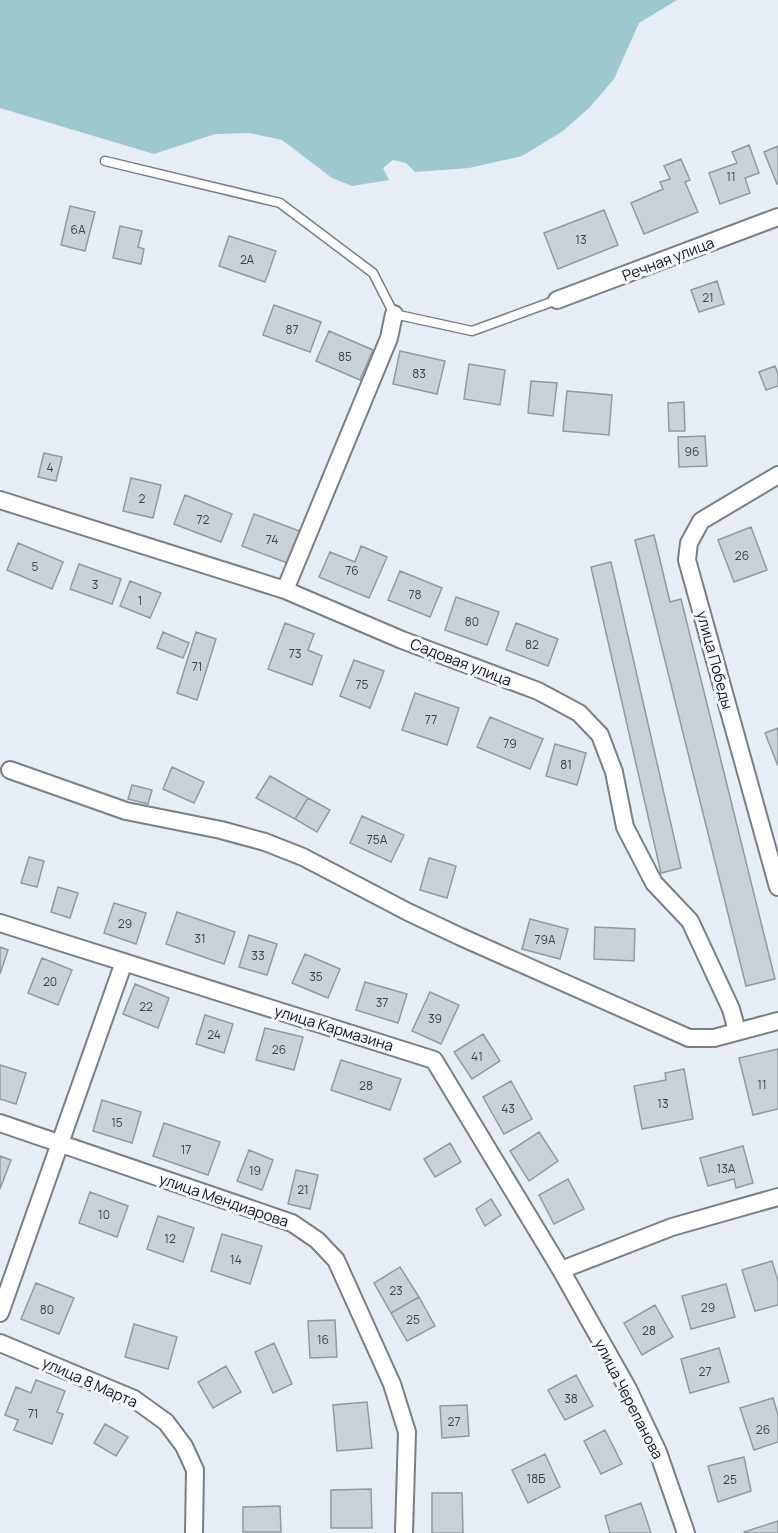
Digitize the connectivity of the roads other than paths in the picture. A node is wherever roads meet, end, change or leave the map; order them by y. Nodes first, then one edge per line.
1 (105, 161) dead end
2 (778, 217) edge
3 (557, 300) joint
4 (394, 314) junction
5 (778, 475) edge
6 (0, 500) edge
7 (285, 590) junction
8 (10, 770) dead end
9 (778, 887) edge
10 (0, 924) edge
11 (124, 962) junction
12 (778, 1022) edge
13 (737, 1031) junction
14 (0, 1123) edge
15 (60, 1143) junction
16 (778, 1197) edge
17 (561, 1270) junction
18 (0, 1313) edge
19 (0, 1343) edge
20 (194, 1533) edge
21 (404, 1533) edge
22 (686, 1533) edge

1 - 4 lane
2 - 3 street, Речная улица
3 - 4 lane
4 - 7 street
5 - 9 street, улица Победы
6 - 7 street, Садовая улица
7 - 13 street, Садовая улица
8 - 13 street
10 - 11 street, улица Кармазина
11 - 15 street
11 - 17 street, улица Кармазина
12 - 13 street
14 - 15 street, улица Мендиарова
15 - 18 street
15 - 21 street, улица Мендиарова
16 - 17 street
17 - 22 street, улица Черепанова
19 - 20 street, улица 8 Марта

